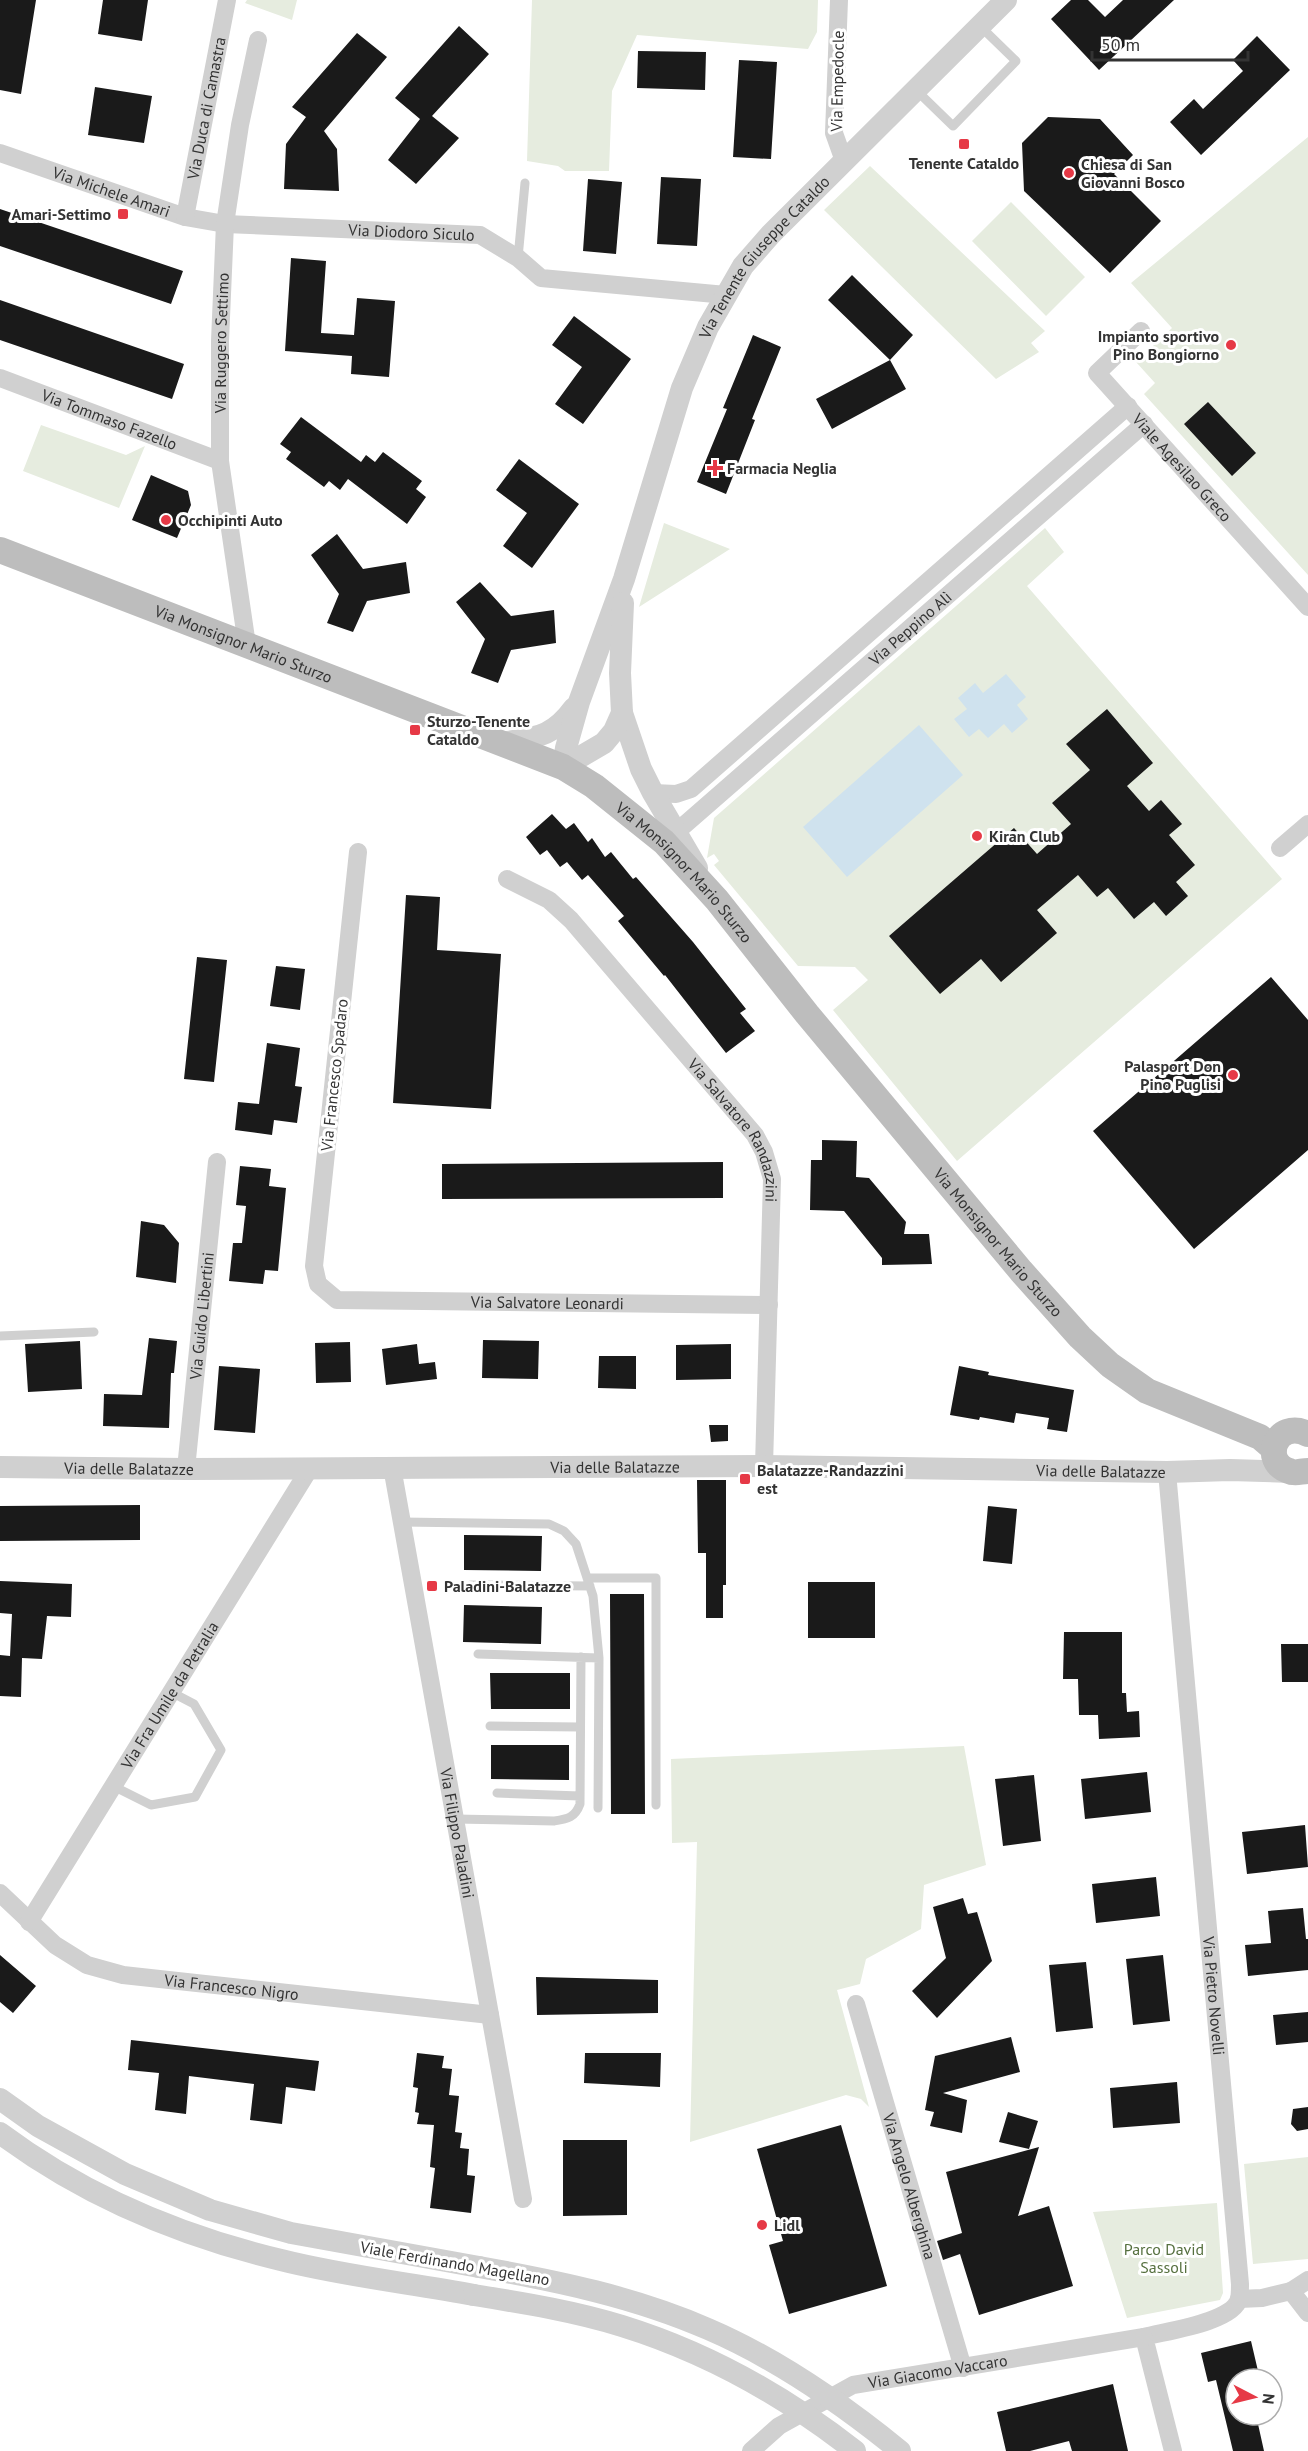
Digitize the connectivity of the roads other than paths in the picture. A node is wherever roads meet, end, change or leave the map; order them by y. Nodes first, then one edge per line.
1 (227, 0) edge
2 (839, 0) edge
3 (1006, 0) edge
4 (980, 26) junction
5 (258, 40) dead end
6 (917, 91) junction
7 (0, 153) edge
8 (844, 161) junction
9 (525, 183) dead end
10 (185, 217) junction
11 (225, 224) junction
12 (518, 258) junction
13 (726, 296) junction
14 (1141, 331) dead end
15 (0, 378) edge
16 (1128, 406) junction
17 (1144, 424) junction
18 (220, 461) junction
19 (0, 550) edge
20 (624, 579) junction
21 (1308, 607) edge
22 (247, 645) junction
23 (579, 702) junction
24 (622, 713) junction
25 (501, 743) junction
26 (563, 767) junction
27 (653, 793) junction
28 (1308, 824) edge
29 (670, 838) junction
30 (1280, 848) dead end
31 (358, 852) dead end
32 (507, 879) dead end
33 (217, 1162) dead end
34 (328, 1294) joint
35 (769, 1305) junction
36 (94, 1332) dead end
37 (0, 1336) edge
38 (1297, 1452) edge
39 (764, 1466) junction
40 (0, 1467) edge
41 (392, 1467) junction
42 (310, 1468) junction
43 (186, 1469) junction
44 (1167, 1472) junction
45 (402, 1522) junction
46 (589, 1582) junction
47 (471, 1585) dead end
48 (478, 1654) dead end
49 (581, 1657) junction
50 (599, 1658) junction
51 (171, 1692) junction
52 (490, 1726) dead end
53 (580, 1727) junction
54 (113, 1786) junction
55 (497, 1793) dead end
56 (579, 1796) junction
57 (656, 1805) dead end
58 (598, 1808) dead end
59 (455, 1819) junction
60 (0, 1893) edge
61 (29, 1922) junction
62 (856, 2004) dead end
63 (490, 2014) junction
64 (0, 2099) edge
65 (0, 2133) edge
66 (523, 2199) dead end
67 (1308, 2280) edge
68 (1291, 2291) junction
69 (1239, 2299) junction
70 (1308, 2313) edge
71 (1144, 2337) junction
72 (963, 2368) junction
73 (751, 2451) edge
74 (855, 2451) edge
75 (900, 2451) edge
76 (1173, 2451) edge

1 - 10 street, Via Duca di Camastra
2 - 8 street, Via Empedocle
3 - 4 street, Via Tenente Giuseppe Cataldo
4 - 6 street, Via Tenente Giuseppe Cataldo
4 - 6 lane
5 - 11 street, Via Ruggero Settimo
6 - 8 street, Via Tenente Giuseppe Cataldo
7 - 10 street, Via Michele Amari
8 - 13 street, Via Tenente Giuseppe Cataldo
9 - 12 lane
10 - 11 street, Via Michele Amari
11 - 12 street, Via Diodoro Siculo
11 - 18 street, Via Ruggero Settimo
12 - 13 street, Via Diodoro Siculo
13 - 20 street, Via Tenente Giuseppe Cataldo
14 - 16 street, Viale Agesilao Greco
15 - 18 street, Via Tommaso Fazello
16 - 17 street, Viale Agesilao Greco
16 - 27 street, Via Peppino Alì
17 - 21 street, Viale Agesilao Greco
17 - 29 street, Via Peppino Alì
18 - 22 street, Via Ruggero Settimo
19 - 22 main road, Via Monsignor Mario Sturzo
20 - 23 street
20 - 24 street
22 - 25 main road, Via Monsignor Mario Sturzo
23 - 25 street
23 - 26 street
24 - 26 street
24 - 27 street
25 - 26 main road, Via Monsignor Mario Sturzo
26 - 29 main road, Via Monsignor Mario Sturzo
27 - 29 street
28 - 30 street
29 - 38 main road, Via Monsignor Mario Sturzo
31 - 34 street, Via Francesco Spadaro
32 - 35 street, Via Salvatore Randazzini
33 - 43 street, Via Guido Libertini
34 - 35 street, Via Salvatore Leonardi
35 - 39 street, Via Salvatore Randazzini
36 - 37 lane
38 - 44 street, Via delle Balatazze
39 - 41 street, Via delle Balatazze
39 - 44 street, Via delle Balatazze
40 - 43 street, Via delle Balatazze
41 - 42 street, Via delle Balatazze
41 - 45 street, Via Filippo Paladini
42 - 43 street, Via delle Balatazze
42 - 51 street, Via Fra Umile da Petralia
44 - 69 street, Via Pietro Novelli
45 - 46 lane
45 - 59 street, Via Filippo Paladini
46 - 47 lane
46 - 50 lane
46 - 57 lane
48 - 49 lane
49 - 50 lane
49 - 53 lane
50 - 58 lane
51 - 54 street, Via Fra Umile da Petralia
51 - 54 lane
52 - 53 lane
53 - 56 lane
54 - 61 street, Via Fra Umile da Petralia
55 - 56 lane
56 - 59 lane
59 - 63 street, Via Filippo Paladini
60 - 61 street, Via Francesco Nigro
61 - 63 street, Via Francesco Nigro
62 - 72 street, Via Angelo Alberghina
63 - 66 street, Via Filippo Paladini
64 - 75 street, Viale Ferdinando Magellano, bridge
65 - 74 street, Viale Ferdinando Magellano, bridge
67 - 68 street
68 - 69 street
68 - 70 street
69 - 71 street
71 - 72 street, Via Giacomo Vaccaro
71 - 76 street
72 - 73 street, Via Giacomo Vaccaro

